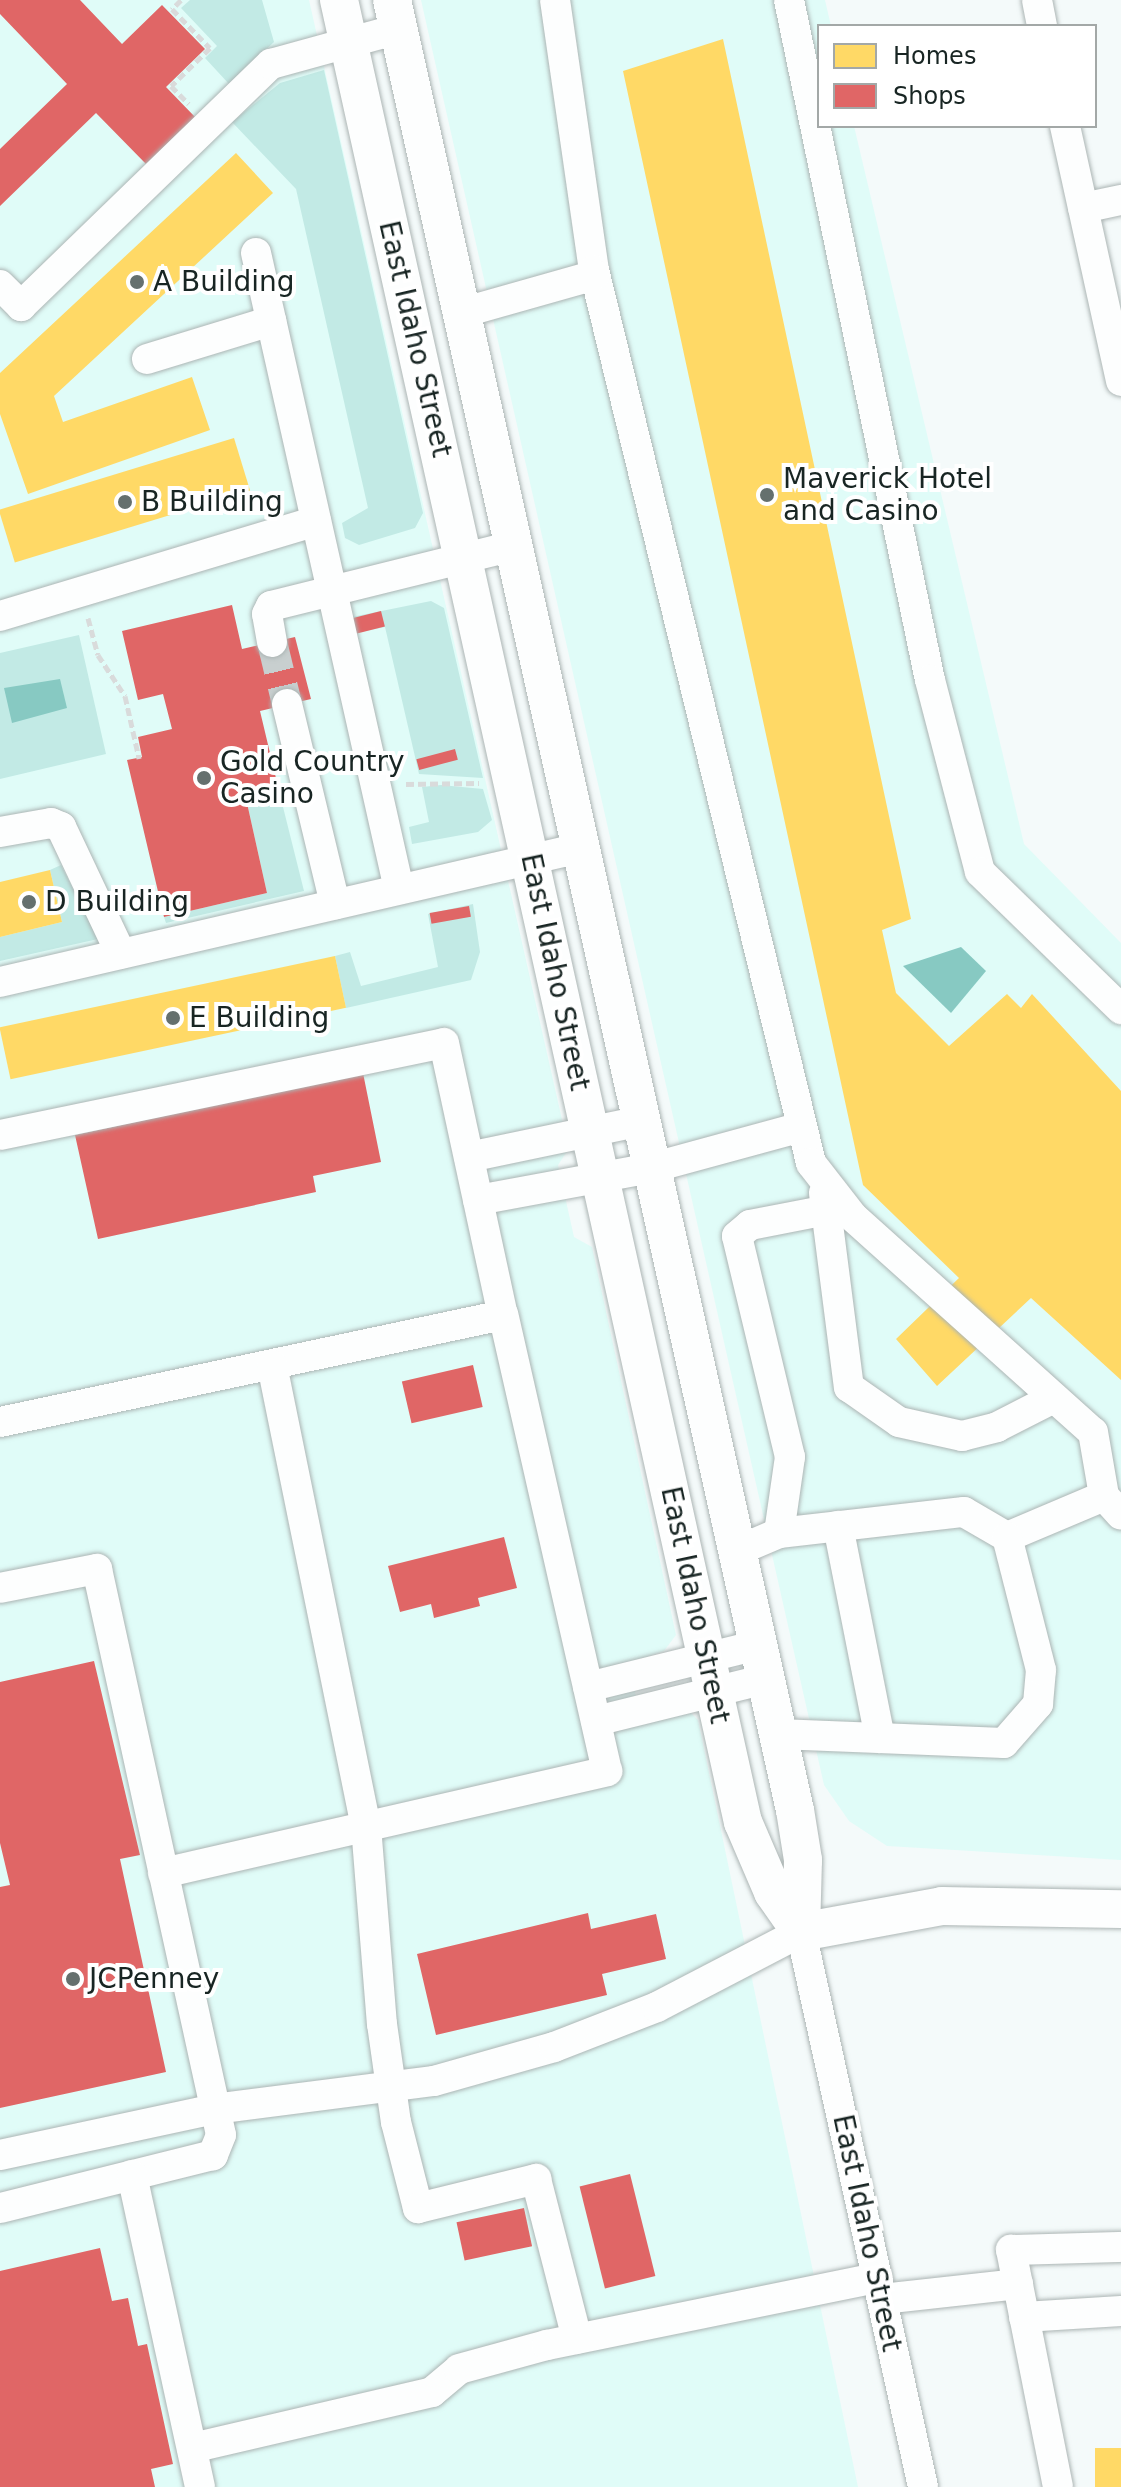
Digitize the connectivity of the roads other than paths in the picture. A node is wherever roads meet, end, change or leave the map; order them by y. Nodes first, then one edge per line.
1 (339, 0) edge
2 (555, 0) edge
3 (789, 0) edge
4 (1037, 0) edge
5 (395, 14) edge
6 (1042, 24) edge
7 (349, 42) junction
8 (1065, 128) edge
9 (1121, 200) edge
10 (1083, 208) junction
11 (256, 253) dead end
12 (595, 275) junction
13 (0, 285) edge
14 (461, 313) junction
15 (271, 321) junction
16 (147, 359) dead end
17 (1121, 381) edge
18 (316, 521) junction
19 (513, 546) junction
20 (463, 558) junction
21 (332, 589) junction
22 (0, 616) edge
23 (272, 642) tunnel mouth
24 (287, 704) tunnel mouth
25 (0, 832) edge
26 (580, 848) junction
27 (530, 859) junction
28 (399, 889) junction
29 (335, 904) junction
30 (121, 954) junction
31 (0, 982) edge
32 (1121, 1009) edge
33 (641, 1121) junction
34 (802, 1127) junction
35 (590, 1132) junction
36 (0, 1135) edge
37 (469, 1157) junction
38 (651, 1168) junction
39 (600, 1177) junction
40 (825, 1197) junction
41 (478, 1200) junction
42 (503, 1315) junction
43 (272, 1365) junction
44 (1054, 1398) junction
45 (0, 1422) edge
46 (1113, 1505) edge
47 (838, 1526) junction
48 (779, 1533) junction
49 (1007, 1537) junction
50 (737, 1551) junction
51 (0, 1588) edge
52 (762, 1662) junction
53 (710, 1675) junction
54 (588, 1687) junction
55 (596, 1721) junction
56 (778, 1734) junction
57 (880, 1738) junction
58 (366, 1826) junction
59 (163, 1873) junction
60 (1121, 1909) edge
61 (801, 1932) junction
62 (391, 2088) junction
63 (214, 2109) junction
64 (0, 2155) edge
65 (132, 2175) junction
66 (0, 2208) edge
67 (1121, 2247) edge
68 (1018, 2284) junction
69 (880, 2289) junction
70 (1121, 2311) edge
71 (1024, 2317) junction
72 (577, 2339) junction
73 (192, 2448) junction
74 (200, 2487) edge
75 (923, 2487) edge
76 (1058, 2487) edge

1 - 7 main road, East Idaho Street
2 - 12 street
3 - 32 street
4 - 6 street
5 - 7 street
5 - 14 main road, East Idaho Street
7 - 13 street
7 - 20 main road, East Idaho Street
8 - 10 street
9 - 10 street
10 - 17 street
11 - 15 street
12 - 14 street
12 - 34 street
14 - 19 main road, East Idaho Street
15 - 16 street
15 - 18 street
18 - 21 street
18 - 22 street
19 - 20 street
19 - 26 main road, East Idaho Street
20 - 21 street
20 - 27 main road, East Idaho Street
21 - 23 street
21 - 28 street
24 - 29 street
25 - 30 street
26 - 27 street
26 - 33 main road, East Idaho Street
27 - 28 street
27 - 35 main road, East Idaho Street
28 - 29 street
29 - 30 street
30 - 31 street
33 - 35 street
33 - 38 main road, East Idaho Street
34 - 38 street
34 - 40 street
35 - 37 street
35 - 39 main road, East Idaho Street
36 - 37 street
37 - 41 street
38 - 39 street
38 - 50 main road, East Idaho Street
39 - 41 street
39 - 53 main road, East Idaho Street
40 - 44 street
40 - 44 street
40 - 48 street
41 - 42 street
42 - 43 street
42 - 54 street
43 - 45 street
43 - 58 street
44 - 46 street
46 - 49 street
47 - 48 street
47 - 49 street
47 - 57 street
48 - 50 street
49 - 57 street
50 - 52 main road, East Idaho Street
51 - 59 street
52 - 53 street
52 - 56 main road, East Idaho Street
53 - 54 street
53 - 55 street
53 - 61 main road, East Idaho Street
54 - 55 street
55 - 58 street
56 - 57 street
56 - 61 main road, East Idaho Street
58 - 59 street
58 - 62 street
59 - 63 street
60 - 61 main road
61 - 62 street
61 - 69 street, East Idaho Street
62 - 63 street
62 - 72 street
63 - 64 street
63 - 65 street
65 - 66 street
65 - 73 street
67 - 68 street
68 - 69 street
68 - 71 street
69 - 72 street
69 - 75 street, East Idaho Street
70 - 71 street
71 - 76 street
72 - 73 street
73 - 74 street

